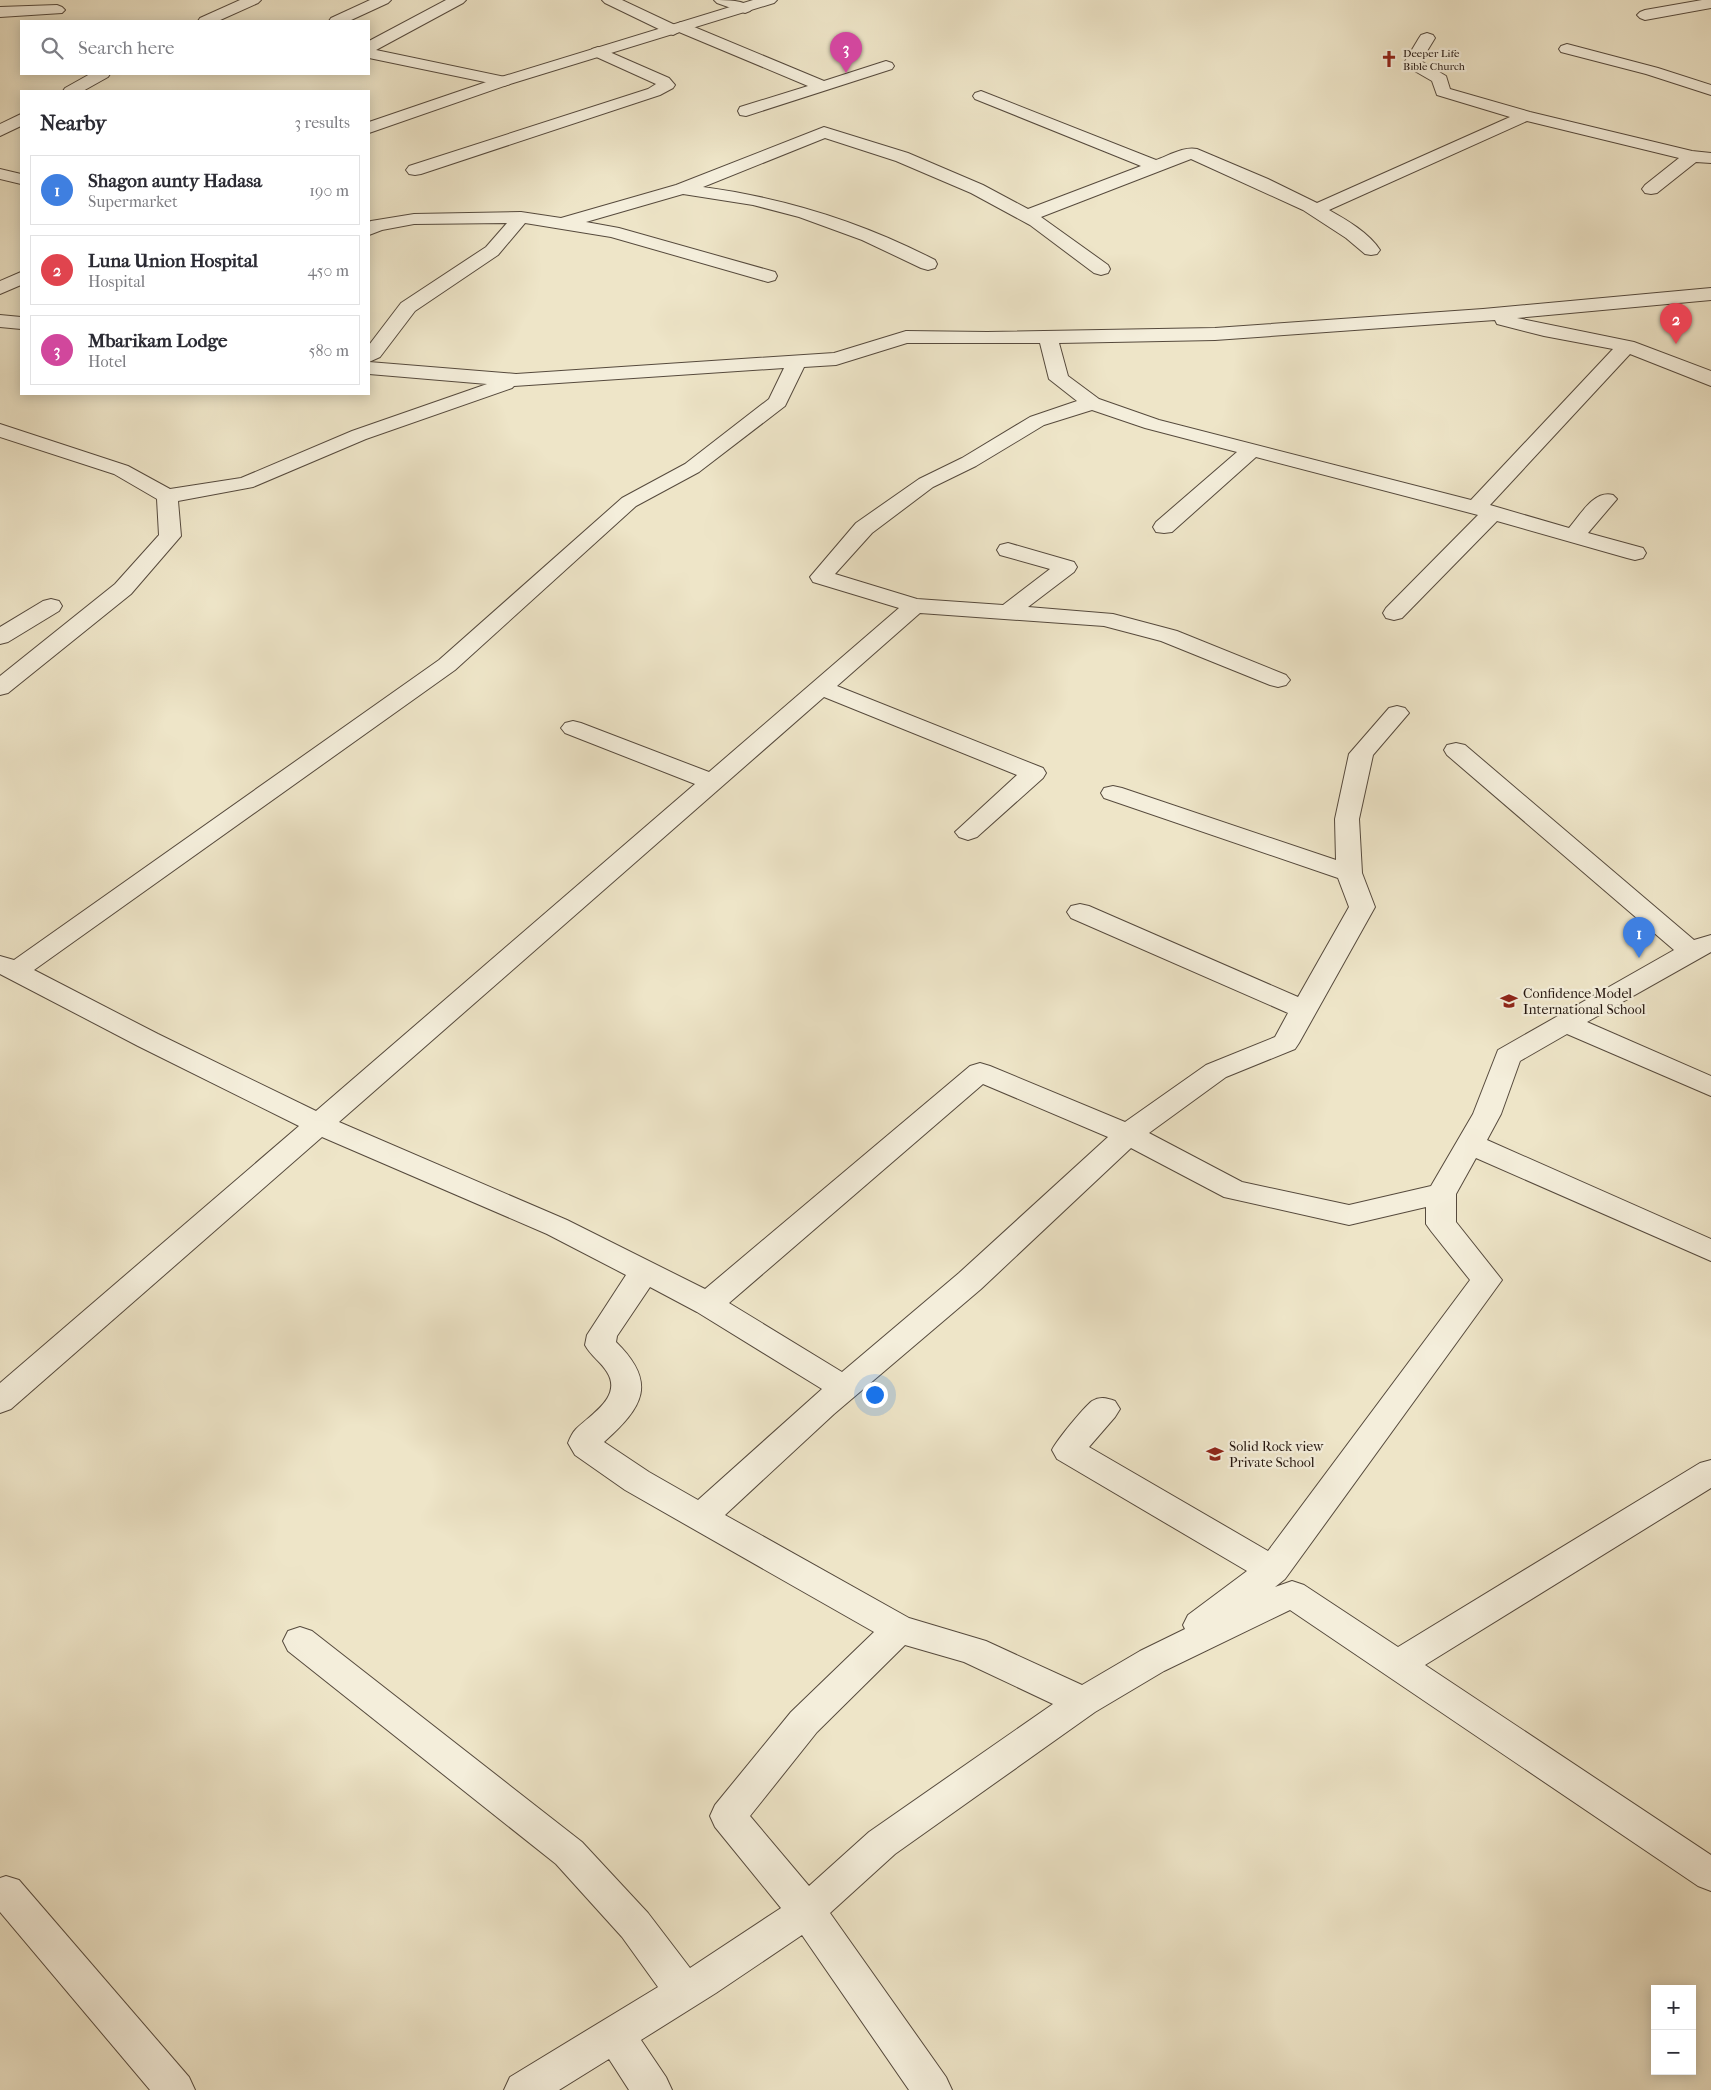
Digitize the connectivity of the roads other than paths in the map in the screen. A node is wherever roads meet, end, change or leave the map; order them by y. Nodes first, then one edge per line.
1 (253, 0) edge
2 (383, 0) edge
3 (458, 0) edge
4 (610, 0) edge
5 (722, 0) edge
6 (769, 0) edge
7 (1711, 4) edge
8 (745, 8) junction
9 (57, 10) dead end
10 (0, 12) edge
11 (1645, 15) dead end
12 (208, 20) edge
13 (339, 20) edge
14 (677, 28) junction
15 (1427, 38) dead end
16 (370, 46) edge
17 (1567, 49) dead end
18 (598, 52) junction
19 (370, 53) edge
20 (886, 66) dead end
21 (100, 75) edge
22 (504, 80) junction
23 (823, 86) junction
24 (73, 90) edge
25 (1711, 90) edge
26 (981, 96) dead end
27 (746, 111) dead end
28 (1525, 116) junction
29 (20, 120) edge
30 (370, 128) edge
31 (0, 131) edge
32 (1692, 156) junction
33 (1711, 158) edge
34 (1155, 166) junction
35 (415, 170) dead end
36 (0, 174) edge
37 (20, 178) edge
38 (682, 189) junction
39 (1651, 189) dead end
40 (1315, 210) junction
41 (1027, 216) junction
42 (521, 218) junction
43 (561, 224) junction
44 (370, 229) edge
45 (1371, 250) dead end
46 (928, 264) dead end
47 (1101, 269) dead end
48 (768, 276) dead end
49 (20, 278) edge
50 (0, 288) edge
51 (1711, 294) edge
52 (1483, 315) junction
53 (0, 321) edge
54 (20, 324) edge
55 (1048, 337) junction
56 (1628, 346) junction
57 (370, 355) edge
58 (797, 361) junction
59 (370, 368) edge
60 (516, 380) junction
61 (1711, 380) edge
62 (1092, 403) junction
63 (0, 430) edge
64 (1252, 450) junction
65 (167, 496) junction
66 (1606, 499) dead end
67 (1484, 510) junction
68 (1164, 527) dead end
69 (1574, 536) junction
70 (1008, 550) dead end
71 (1634, 553) dead end
72 (51, 606) dead end
73 (914, 606) junction
74 (1008, 612) junction
75 (1394, 613) dead end
76 (0, 637) edge
77 (1278, 680) dead end
78 (0, 688) edge
79 (821, 688) junction
80 (1397, 713) dead end
81 (573, 728) dead end
82 (1456, 750) dead end
83 (712, 782) junction
84 (1114, 793) dead end
85 (968, 832) dead end
86 (1349, 873) junction
87 (1080, 912) dead end
88 (1701, 947) edge
89 (8, 967) edge
90 (1304, 1010) junction
91 (1566, 1022) junction
92 (1711, 1087) edge
93 (319, 1124) junction
94 (1128, 1134) junction
95 (1469, 1143) junction
96 (1441, 1194) junction
97 (1711, 1251) edge
98 (644, 1272) junction
99 (708, 1304) junction
100 (844, 1388) junction
101 (0, 1401) edge
102 (1104, 1409) dead end
103 (1711, 1472) edge
104 (702, 1517) junction
105 (1273, 1570) junction
106 (898, 1628) junction
107 (300, 1641) dead end
108 (1152, 1662) junction
109 (1397, 1665) junction
110 (1083, 1702) junction
111 (1711, 1875) edge
112 (6, 1892) dead end
113 (807, 1911) junction
114 (684, 1991) junction
115 (615, 2035) junction
116 (175, 2090) edge
117 (524, 2090) edge
118 (652, 2090) edge
119 (932, 2090) edge

1 - 12 street
2 - 13 street
3 - 16 street
4 - 14 street
5 - 8 street
6 - 8 street
7 - 11 street
8 - 14 street
9 - 10 street
14 - 18 street
14 - 23 street
15 - 28 street
17 - 25 street
18 - 22 street
18 - 35 street
19 - 22 street
20 - 23 street
21 - 24 street
22 - 30 street
23 - 27 street
26 - 34 street
28 - 32 street
28 - 40 street
29 - 31 street
32 - 33 street
32 - 39 street
34 - 40 street
34 - 41 street
36 - 37 street
38 - 41 street
38 - 43 street
38 - 46 street
40 - 45 street
41 - 47 street
42 - 43 street
42 - 44 street
42 - 57 street
43 - 48 street
49 - 50 street
51 - 52 street
52 - 55 street
52 - 56 street
53 - 54 street
55 - 58 street
55 - 62 street
56 - 61 street
56 - 67 street
58 - 60 street
58 - 89 street
59 - 60 street
60 - 65 street
62 - 64 street
62 - 73 street
63 - 65 street
64 - 67 street
64 - 68 street
65 - 78 street
66 - 69 street
67 - 69 street
67 - 75 street
69 - 71 street
70 - 74 street
72 - 76 street
73 - 74 street
73 - 79 street
74 - 77 street
79 - 83 street
79 - 85 street
80 - 86 street
81 - 83 street
82 - 88 street
83 - 93 street
84 - 86 street
86 - 90 street
87 - 90 street
88 - 91 street
89 - 93 street
90 - 94 street
91 - 92 street
91 - 95 street
93 - 98 street
93 - 101 street
94 - 96 street
94 - 99 street
94 - 100 street
95 - 96 street
95 - 97 street
96 - 105 street
98 - 99 street
98 - 104 street
99 - 100 street
100 - 104 street
102 - 105 street
103 - 109 street
104 - 106 street
105 - 108 street
106 - 110 street
106 - 113 street
107 - 114 street
108 - 109 street
108 - 110 street
109 - 111 street
110 - 113 street
112 - 116 street
113 - 114 street
113 - 119 street
114 - 115 street
115 - 117 street
115 - 118 street

